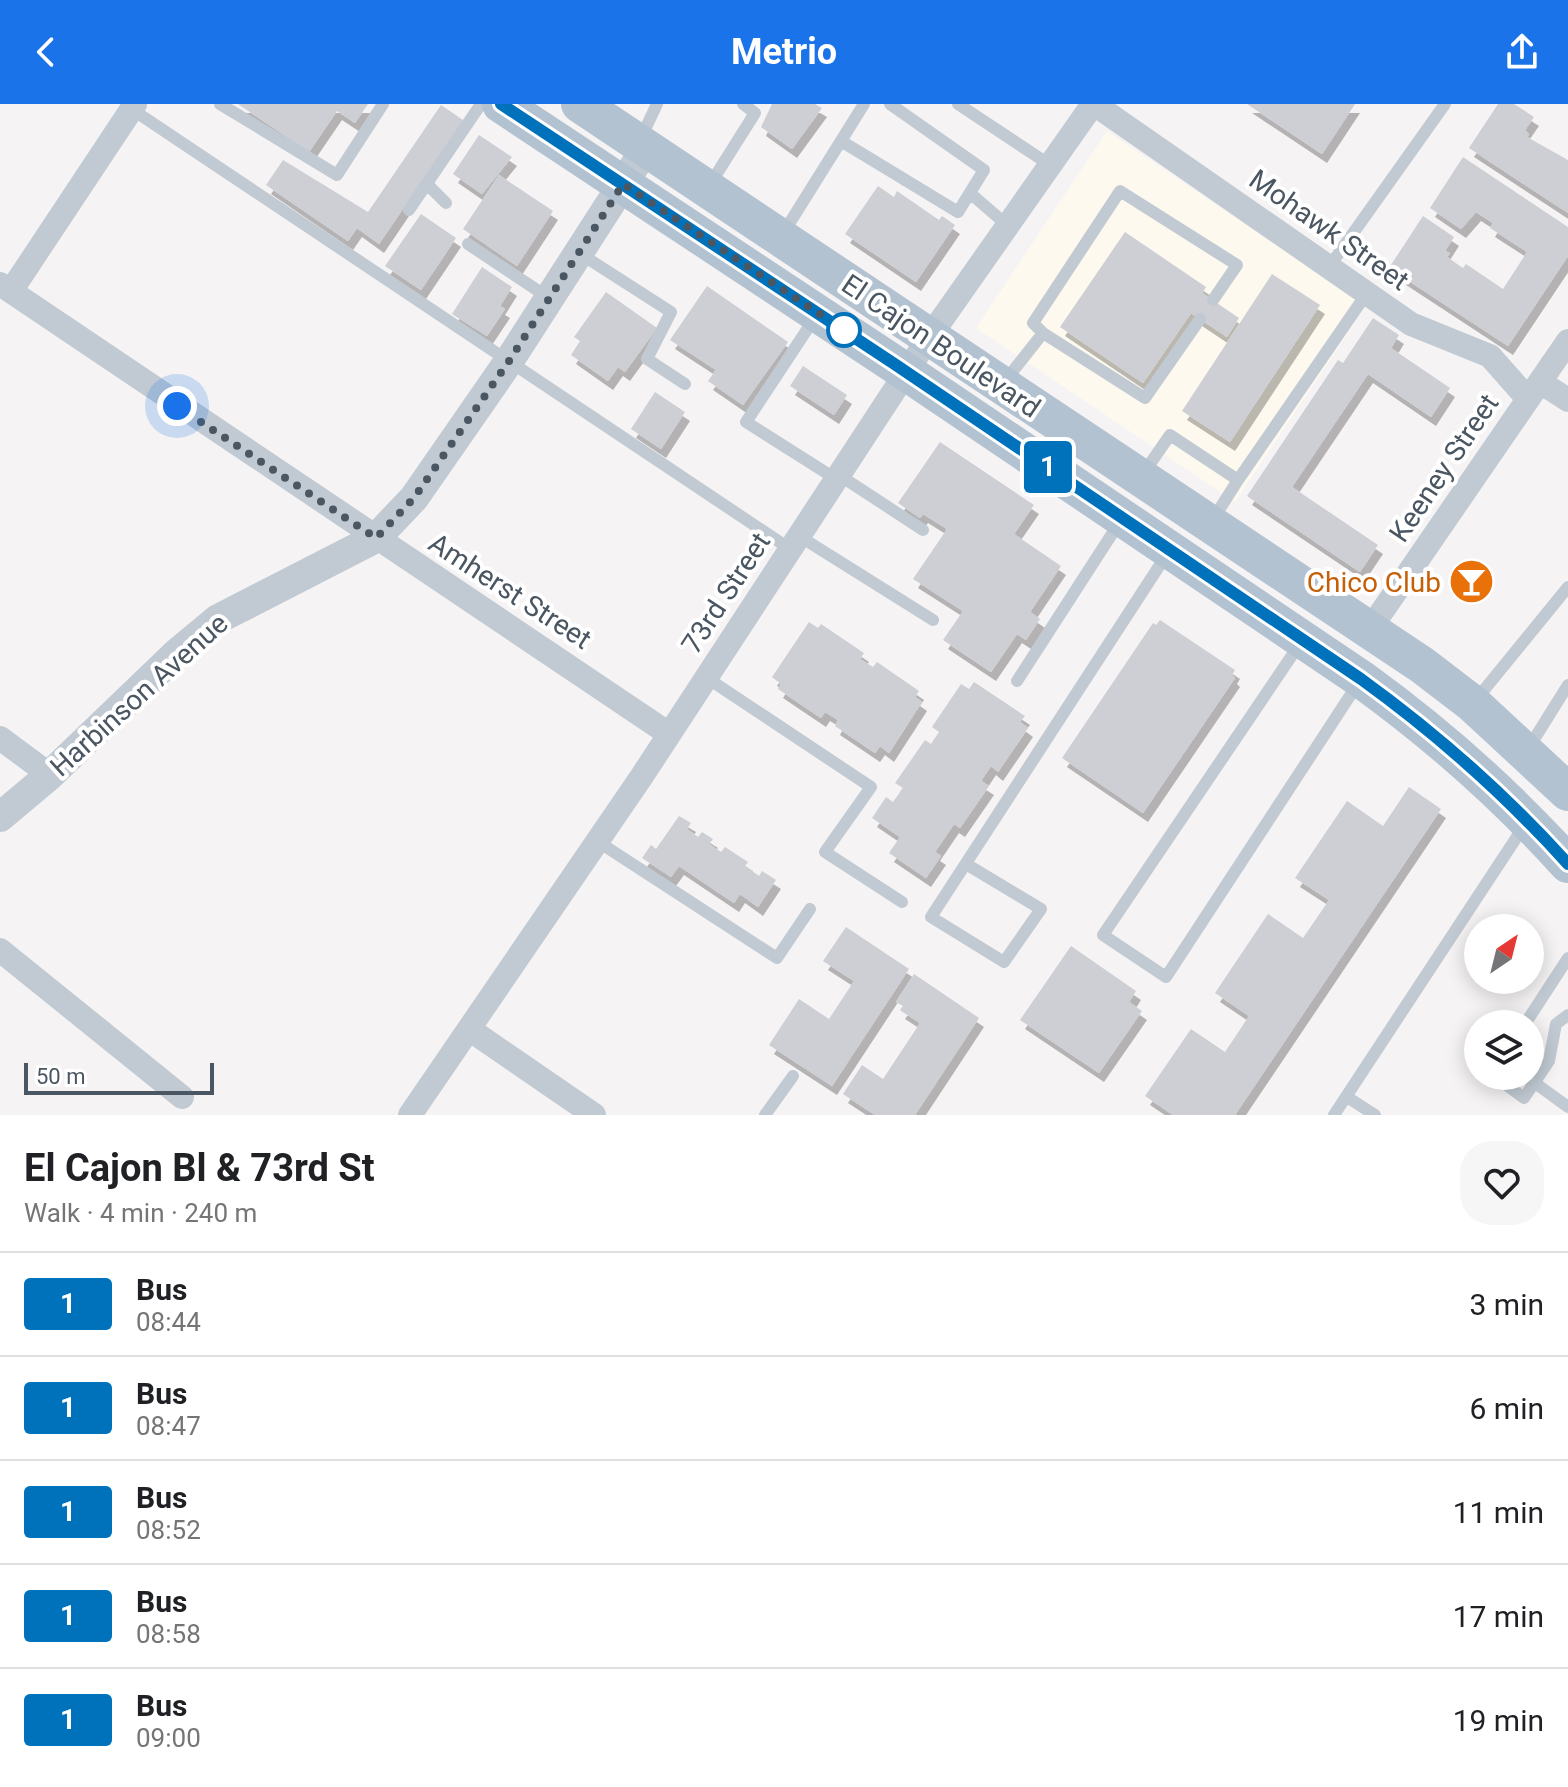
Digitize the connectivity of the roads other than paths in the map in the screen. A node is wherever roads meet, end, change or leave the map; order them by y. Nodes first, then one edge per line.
1 (220, 104) edge
2 (383, 104) edge
3 (481, 104) edge
4 (501, 104) edge
5 (580, 104) edge
6 (657, 104) edge
7 (743, 104) edge
8 (864, 104) edge
9 (890, 104) edge
10 (958, 104) edge
11 (1094, 104) edge
12 (1445, 104) edge
13 (130, 106) edge
14 (841, 141) junction
15 (642, 145) junction
16 (1050, 165) junction
17 (427, 184) junction
18 (623, 184) junction
19 (707, 189) junction
20 (970, 193) junction
21 (446, 203) dead end
22 (409, 210) dead end
23 (1007, 225) junction
24 (780, 238) junction
25 (468, 244) dead end
26 (579, 253) junction
27 (1329, 267) junction
28 (6, 287) edge
29 (1367, 293) junction
30 (549, 298) junction
31 (1213, 300) dead end
32 (818, 313) junction
33 (1200, 319) dead end
34 (1043, 333) junction
35 (928, 339) junction
36 (1568, 341) edge
37 (509, 361) junction
38 (906, 372) junction
39 (685, 384) dead end
40 (1001, 387) junction
41 (1534, 390) junction
42 (1568, 400) edge
43 (838, 477) junction
44 (1140, 479) junction
45 (1238, 480) junction
46 (1123, 518) junction
47 (1210, 524) junction
48 (923, 530) dead end
49 (376, 538) junction
50 (795, 543) junction
51 (1169, 551) junction
52 (1568, 587) edge
53 (933, 620) dead end
54 (1370, 629) junction
55 (1303, 640) junction
56 (707, 678) junction
57 (1361, 679) junction
58 (1017, 681) dead end
59 (1568, 685) edge
60 (1473, 704) junction
61 (669, 734) junction
62 (0, 738) edge
63 (1526, 752) junction
64 (50, 775) junction
65 (1568, 792) edge
66 (0, 817) edge
67 (1528, 820) junction
68 (597, 841) junction
69 (966, 864) junction
70 (1568, 864) edge
71 (902, 902) dead end
72 (810, 909) dead end
73 (0, 950) edge
74 (1568, 958) edge
75 (1534, 1010) edge
76 (1568, 1015) edge
77 (469, 1029) junction
78 (1544, 1067) edge
79 (793, 1076) dead end
80 (1513, 1090) edge
81 (1530, 1090) edge
82 (1544, 1090) edge
83 (182, 1097) dead end
84 (1347, 1097) junction
85 (1568, 1107) edge
86 (410, 1115) edge
87 (594, 1115) edge
88 (765, 1115) edge
89 (1334, 1115) edge
90 (1375, 1115) edge

1 - 2 lane
3 - 17 lane
4 - 18 main road, El Cajon Boulevard
5 - 15 main road, El Cajon Boulevard
6 - 15 lane
7 - 19 lane
8 - 14 lane
9 - 20 lane
10 - 16 lane
11 - 16 street, 73rd Street
11 - 27 street, Mohawk Street
12 - 27 lane
13 - 28 street
13 - 37 lane
14 - 20 lane
14 - 24 lane
15 - 18 street, Harbinson Avenue
15 - 19 main road, El Cajon Boulevard
16 - 23 street, 73rd Street
17 - 21 lane
17 - 22 lane
18 - 26 street, Harbinson Avenue
18 - 32 main road, El Cajon Boulevard
19 - 24 main road, El Cajon Boulevard
20 - 23 lane
23 - 35 street, 73rd Street
24 - 35 main road, El Cajon Boulevard
25 - 30 lane
26 - 30 street, Harbinson Avenue
26 - 39 lane
27 - 29 street, Mohawk Street
28 - 49 street, Amherst Street
29 - 41 street, Mohawk Street
29 - 45 lane
30 - 37 street, Harbinson Avenue
31 - 34 lane
32 - 38 main road, El Cajon Boulevard
32 - 43 lane
33 - 34 lane
34 - 40 lane
35 - 38 street, 73rd Street
35 - 40 main road, El Cajon Boulevard
36 - 41 street, Keeney Street
37 - 49 street, Harbinson Avenue
37 - 50 lane
38 - 43 street, 73rd Street
38 - 46 main road, El Cajon Boulevard
40 - 44 main road, El Cajon Boulevard
41 - 42 street, Mohawk Street
41 - 54 street, Keeney Street
43 - 48 lane
43 - 50 street, 73rd Street
44 - 45 lane
44 - 47 main road, El Cajon Boulevard
45 - 47 lane
46 - 51 main road, El Cajon Boulevard
46 - 58 lane
47 - 54 main road, El Cajon Boulevard
49 - 61 street, Amherst Street
49 - 64 street, Harbinson Avenue
50 - 53 lane
50 - 56 street, 73rd Street
51 - 55 main road, El Cajon Boulevard
51 - 69 lane
52 - 60 lane
54 - 60 main road, El Cajon Boulevard
55 - 57 main road, El Cajon Boulevard
55 - 57 lane
56 - 61 street, 73rd Street
56 - 71 lane
57 - 67 main road, El Cajon Boulevard
59 - 63 lane
60 - 63 main road, El Cajon Boulevard
61 - 68 street, 73rd Street
62 - 64 street
63 - 65 main road, El Cajon Boulevard
64 - 66 street, Harbinson Avenue
67 - 70 main road, El Cajon Boulevard
67 - 84 lane
68 - 72 lane
68 - 77 street, 73rd Street
69 - 69 lane
73 - 83 street
74 - 75 lane
76 - 78 lane
77 - 86 street, 73rd Street
77 - 87 street
79 - 88 lane
80 - 81 lane
82 - 85 lane
84 - 89 lane
84 - 90 lane

